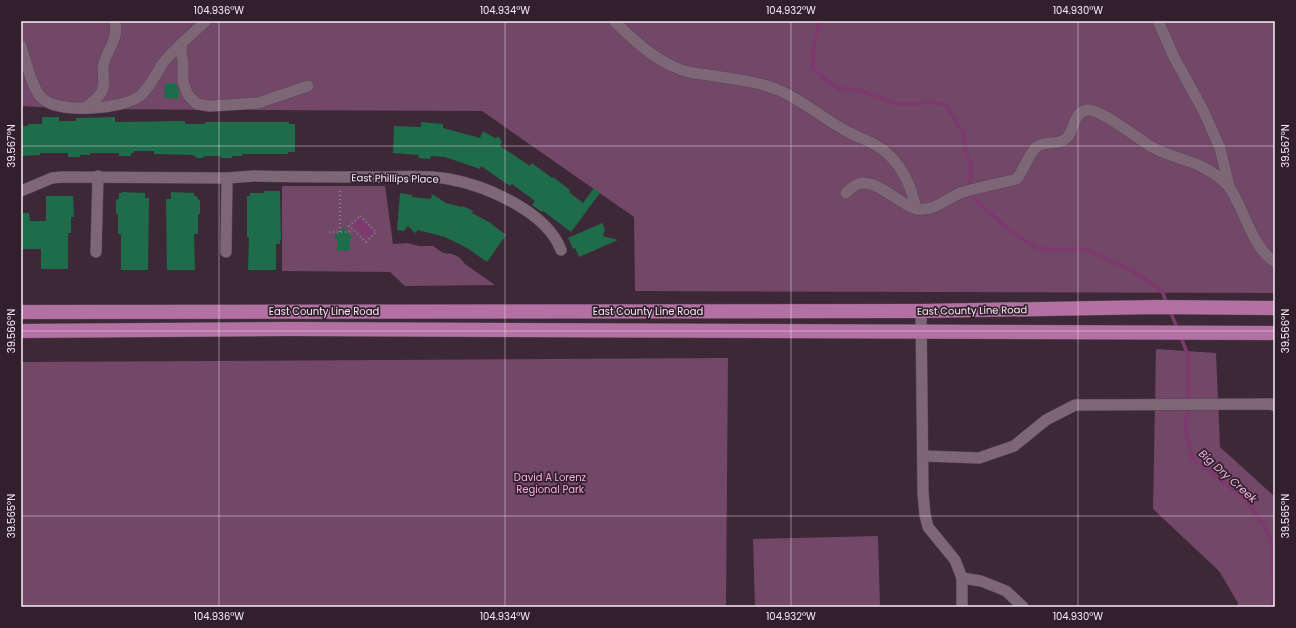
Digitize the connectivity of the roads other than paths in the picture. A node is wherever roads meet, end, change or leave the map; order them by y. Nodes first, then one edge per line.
1 (115, 21) edge
2 (206, 21) edge
3 (614, 21) edge
4 (1158, 21) edge
5 (182, 44) junction
6 (21, 46) edge
7 (308, 86) dead end
8 (85, 108) junction
9 (98, 176) junction
10 (227, 178) junction
11 (1229, 186) junction
12 (21, 191) edge
13 (846, 193) dead end
14 (916, 209) junction
15 (561, 250) dead end
16 (96, 252) dead end
17 (226, 252) dead end
18 (1275, 262) edge
19 (1275, 308) edge
20 (921, 311) junction
21 (21, 312) edge
22 (21, 331) edge
23 (921, 332) junction
24 (1275, 333) edge
25 (1275, 406) edge
26 (924, 456) junction
27 (962, 578) junction
28 (962, 607) edge
29 (1023, 607) edge

1 - 8 street
2 - 5 street
3 - 14 street
4 - 11 street
5 - 7 street
5 - 8 street
6 - 8 street
9 - 10 street, East Phillips Place
9 - 12 street, East Phillips Place
9 - 16 street
10 - 15 street, East Phillips Place
10 - 17 street
11 - 14 street
11 - 18 street
13 - 14 street
19 - 20 main road, East County Line Road
20 - 21 main road, East County Line Road
20 - 23 street
22 - 23 main road, East County Line Road
23 - 24 main road, East County Line Road
23 - 26 street
25 - 26 street
26 - 27 street
27 - 28 street
27 - 29 street

